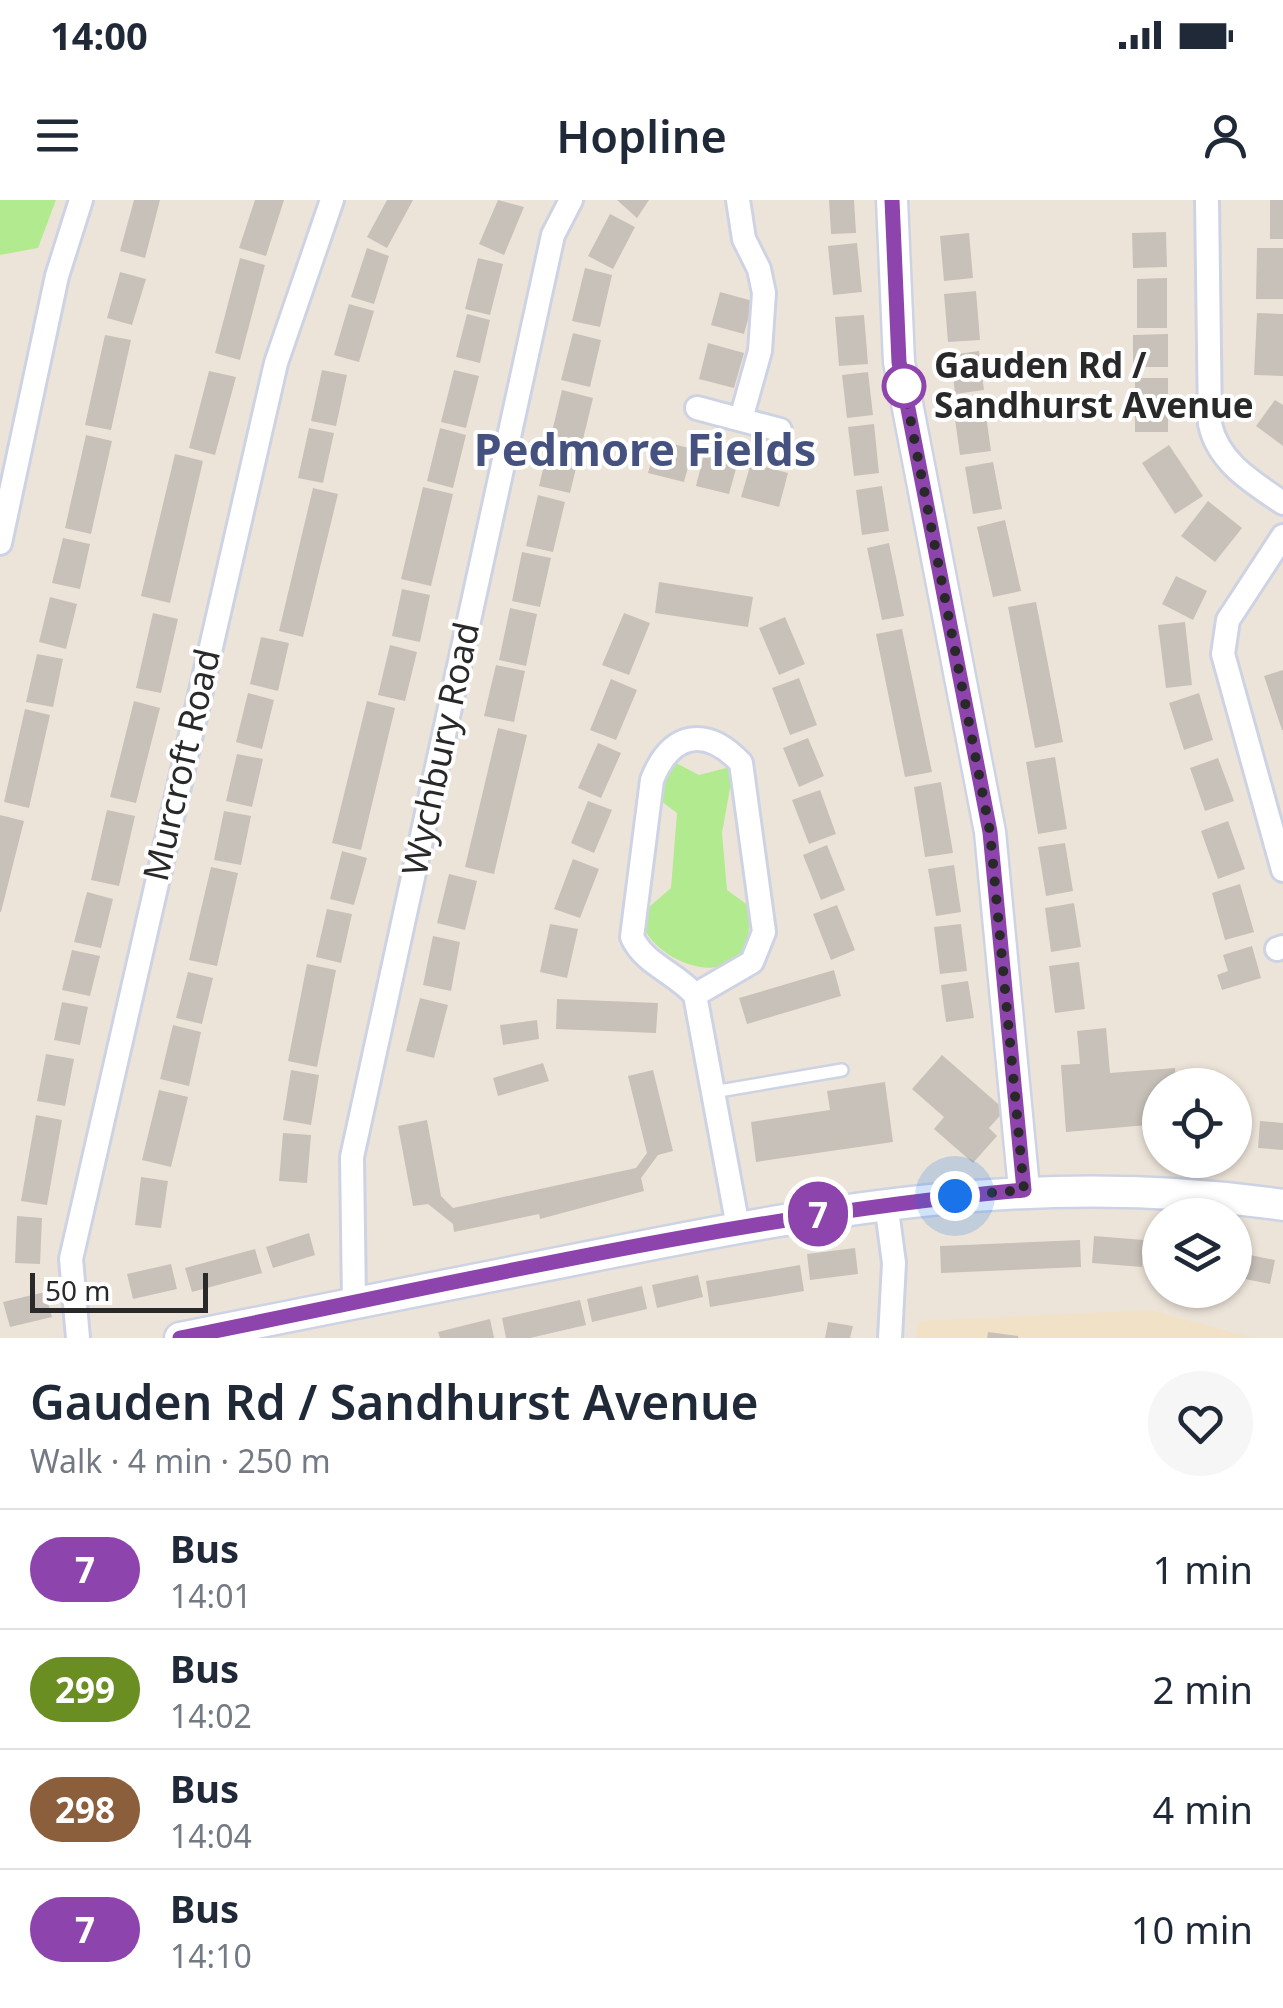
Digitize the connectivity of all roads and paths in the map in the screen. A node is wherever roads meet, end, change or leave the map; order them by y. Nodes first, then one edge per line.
1 (82, 200) edge
2 (332, 200) edge
3 (570, 200) edge
4 (738, 200) edge
5 (892, 200) edge
6 (1207, 200) edge
7 (696, 408) dead end
8 (741, 419) junction
9 (780, 430) dead end
10 (1283, 504) edge
11 (1283, 536) edge
12 (0, 544) edge
13 (1283, 870) edge
14 (695, 996) junction
15 (842, 1070) dead end
16 (713, 1092) junction
17 (1024, 1190) junction
18 (886, 1203) junction
19 (1283, 1205) edge
20 (738, 1226) junction
21 (354, 1304) junction
22 (78, 1338) edge
23 (180, 1338) edge
24 (890, 1338) edge

1 - 12 street
2 - 22 street, Murcroft Road
3 - 21 street, Wychbury Road
4 - 8 street
5 - 17 street
6 - 10 street
7 - 8 street
8 - 9 street
11 - 13 street
14 - 14 street
14 - 16 street
15 - 16 lane
16 - 20 street
17 - 18 street
17 - 19 street
18 - 20 street
18 - 24 street
20 - 21 street
21 - 23 street

